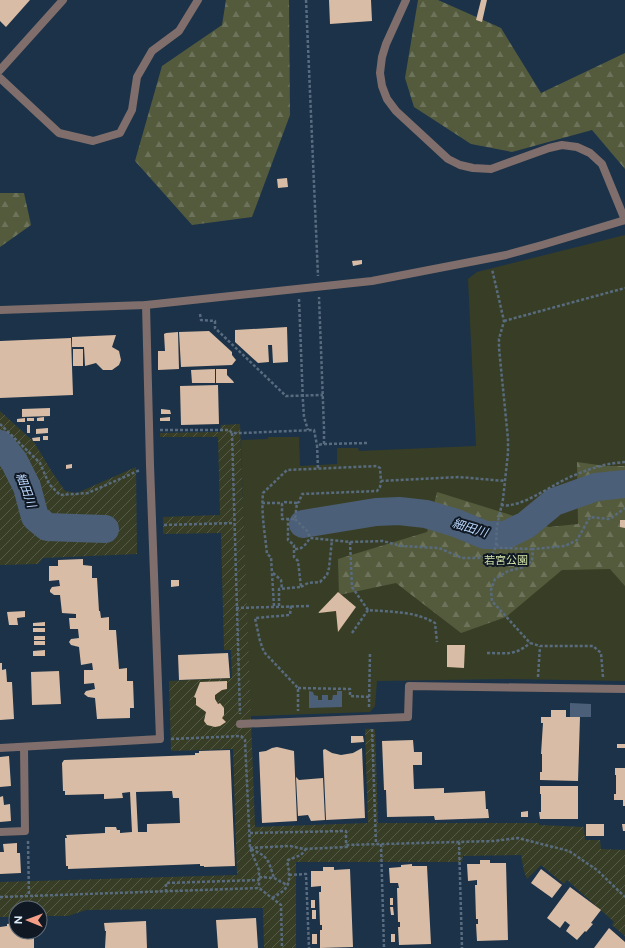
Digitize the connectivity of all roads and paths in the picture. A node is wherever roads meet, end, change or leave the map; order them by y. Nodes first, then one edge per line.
1 (63, 0) edge
2 (198, 0) edge
3 (306, 0) edge
4 (406, 0) edge
5 (0, 70) edge
6 (0, 78) edge
7 (625, 220) edge
8 (317, 226) dead end
9 (490, 259) junction
10 (625, 288) edge
11 (299, 289) junction
12 (146, 305) junction
13 (0, 310) edge
14 (200, 314) dead end
15 (320, 321) dead end
16 (504, 321) junction
17 (323, 396) junction
18 (0, 424) edge
19 (150, 430) junction
20 (308, 430) junction
21 (232, 433) junction
22 (368, 443) dead end
23 (324, 444) junction
24 (317, 445) junction
25 (625, 462) edge
26 (150, 465) junction
27 (318, 468) junction
28 (381, 481) junction
29 (504, 481) junction
30 (262, 503) junction
31 (297, 503) junction
32 (282, 504) junction
33 (501, 505) junction
34 (625, 508) edge
35 (288, 519) junction
36 (295, 519) junction
37 (234, 523) junction
38 (161, 525) dead end
39 (310, 538) junction
40 (332, 540) junction
41 (350, 542) junction
42 (496, 543) junction
43 (294, 549) junction
44 (533, 549) junction
45 (272, 573) junction
46 (301, 587) junction
47 (282, 589) junction
48 (274, 606) junction
49 (279, 606) junction
50 (291, 606) junction
51 (310, 606) dead end
52 (236, 608) junction
53 (368, 610) junction
54 (352, 633) dead end
55 (437, 642) dead end
56 (530, 643) junction
57 (540, 646) junction
58 (370, 652) dead end
59 (487, 653) dead end
60 (298, 688) junction
61 (537, 688) junction
62 (603, 689) junction
63 (625, 689) edge
64 (369, 697) junction
65 (370, 718) junction
66 (298, 721) junction
67 (240, 724) junction
68 (241, 736) junction
69 (160, 739) junction
70 (0, 748) edge
71 (24, 748) junction
72 (25, 831) junction
73 (0, 832) edge
74 (250, 833) junction
75 (459, 842) junction
76 (376, 844) junction
77 (381, 844) junction
78 (346, 845) junction
79 (250, 848) junction
80 (306, 848) junction
81 (289, 875) junction
82 (259, 878) junction
83 (274, 878) junction
84 (287, 885) junction
85 (259, 888) junction
86 (166, 892) junction
87 (29, 896) junction
88 (625, 896) edge
89 (0, 897) edge
90 (272, 898) junction
91 (282, 948) edge
92 (309, 948) edge
93 (384, 948) edge
94 (462, 948) edge

1 - 5 street
2 - 6 street
3 - 8 path
4 - 7 street
7 - 9 street
9 - 11 street
9 - 16 path
10 - 16 path
11 - 12 street
11 - 20 path
12 - 13 street
12 - 19 street
14 - 17 path
15 - 17 path
16 - 29 path
17 - 23 path
18 - 26 path
19 - 21 path
19 - 26 street
20 - 21 path
20 - 24 path
21 - 37 path
22 - 23 path
23 - 24 path
24 - 27 path
25 - 33 path
26 - 69 street
27 - 28 path
27 - 30 path
28 - 29 path
28 - 31 path
29 - 33 path
30 - 32 path
30 - 45 path
31 - 32 path
31 - 36 path
32 - 35 path
33 - 42 path
34 - 44 path
35 - 36 path
35 - 43 path
36 - 39 path
37 - 38 path
37 - 52 path
39 - 40 path
39 - 43 path
40 - 41 path
40 - 46 path
41 - 42 path
41 - 53 path
42 - 44 path
43 - 46 path
44 - 56 path
45 - 47 path
45 - 48 path
46 - 47 path
47 - 49 path
48 - 49 path
48 - 52 path
49 - 50 path
50 - 51 path
50 - 60 path
52 - 67 path
53 - 54 path
53 - 55 path
56 - 57 path
56 - 59 path
57 - 61 path
57 - 62 path
58 - 64 path
60 - 64 path
60 - 66 path
61 - 62 street
61 - 65 street
62 - 63 street
64 - 65 path
65 - 66 street
65 - 76 path
66 - 67 street
67 - 68 path
68 - 69 path
68 - 74 path
69 - 71 street
70 - 71 street
71 - 72 street
72 - 73 street
72 - 87 path
74 - 78 path
74 - 79 path
75 - 77 path
75 - 88 path
75 - 94 path
76 - 77 path
76 - 78 path
77 - 93 path
78 - 80 path
79 - 80 path
79 - 82 path
79 - 83 path
80 - 81 path
81 - 84 path
81 - 92 path
82 - 83 path
82 - 85 path
82 - 86 path
83 - 84 path
84 - 90 path
85 - 86 path
85 - 90 path
86 - 87 path
87 - 89 path
90 - 91 path

